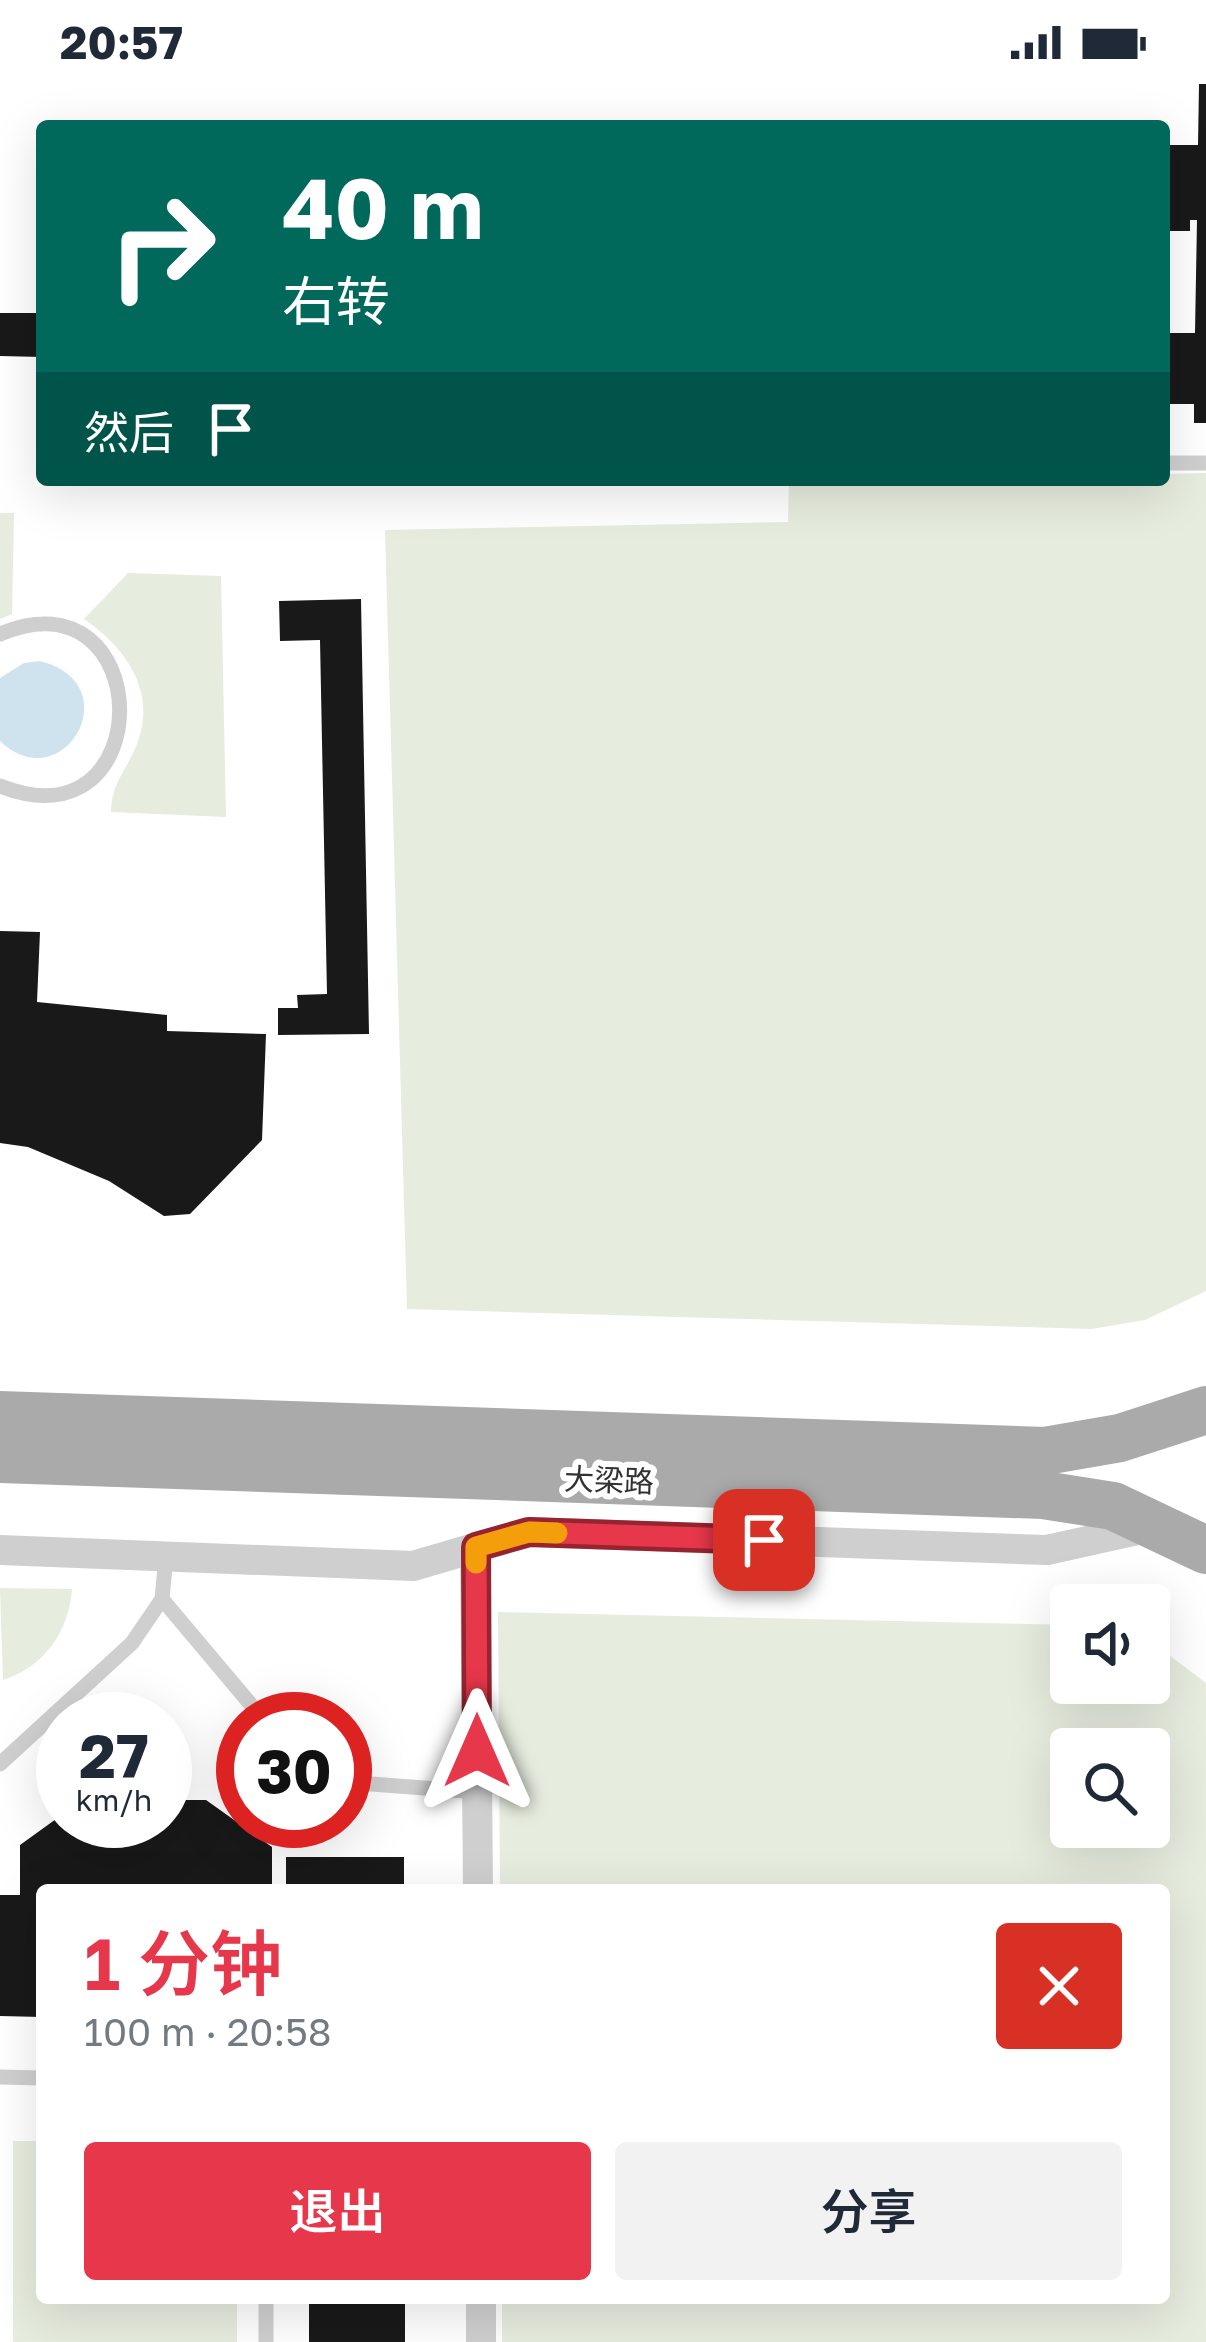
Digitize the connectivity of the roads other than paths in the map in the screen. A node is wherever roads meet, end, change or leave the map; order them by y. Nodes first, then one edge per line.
1 (1170, 463) edge
2 (1206, 463) edge
3 (0, 634) edge
4 (0, 786) edge
5 (1206, 1410) edge
6 (0, 1415) edge
7 (0, 1459) edge
8 (1155, 1526) junction
9 (476, 1547) junction
10 (0, 1550) edge
11 (1206, 1550) edge
12 (166, 1556) junction
13 (162, 1599) junction
14 (240, 1692) edge
15 (0, 1765) edge
16 (372, 1784) edge
17 (477, 1792) junction
18 (478, 1884) edge
19 (0, 2077) edge
20 (36, 2078) edge
21 (266, 2304) edge
22 (481, 2304) edge
23 (266, 2342) edge
24 (481, 2342) edge

1 - 2 lane
3 - 4 lane
5 - 6 main road, 大梁路
7 - 8 main road, 大梁路
8 - 9 street
8 - 11 main road, 大梁路
9 - 12 street
9 - 17 street
10 - 12 street
12 - 13 lane
13 - 14 lane
13 - 15 lane
16 - 17 lane
17 - 18 street
19 - 20 lane
21 - 23 lane
22 - 24 street

